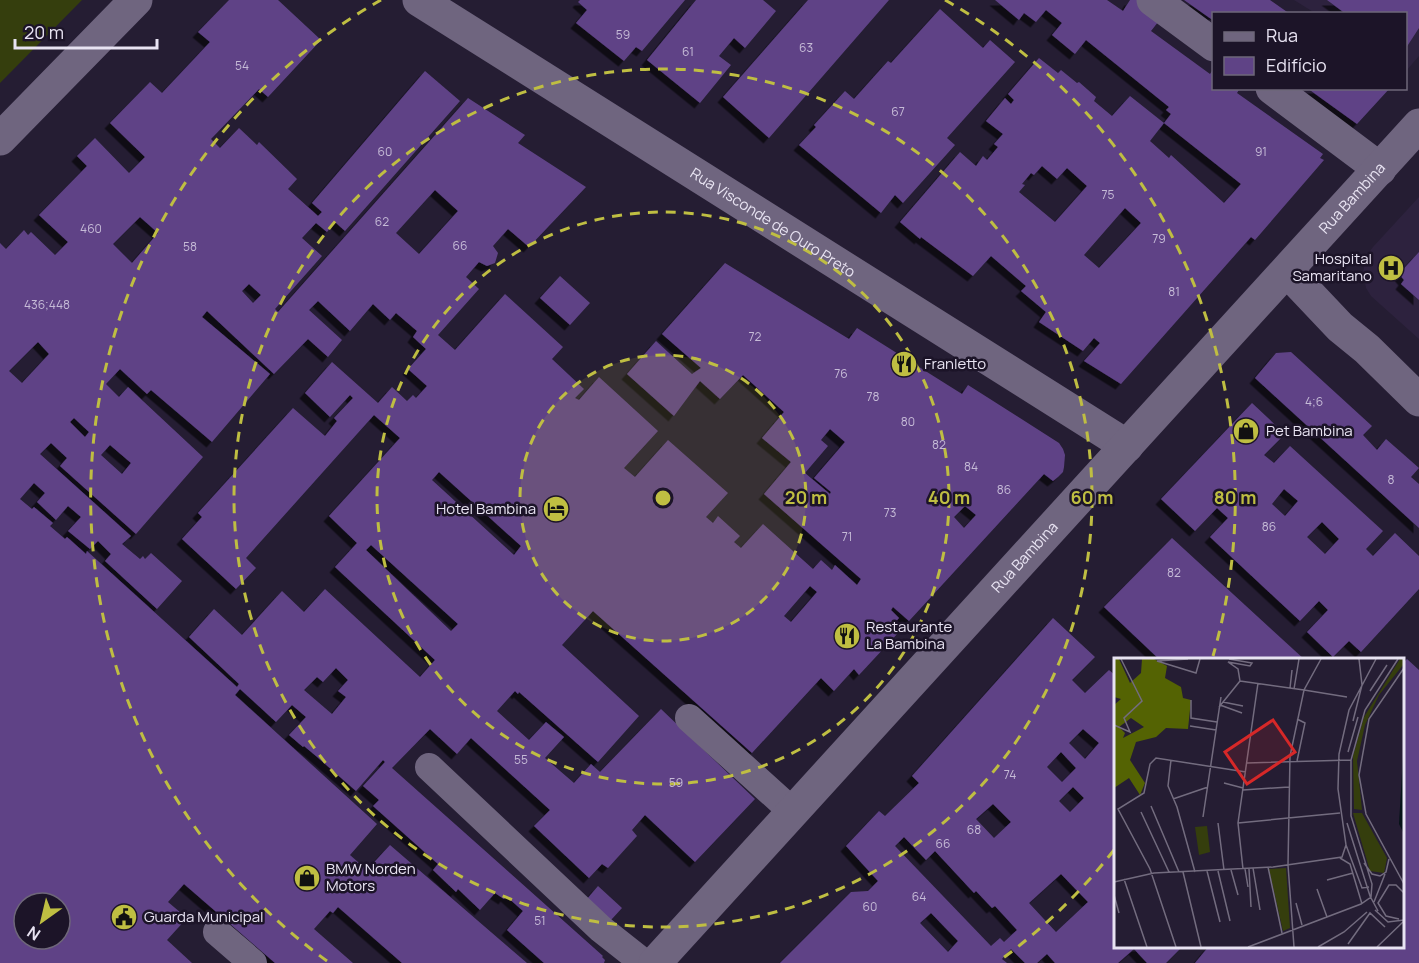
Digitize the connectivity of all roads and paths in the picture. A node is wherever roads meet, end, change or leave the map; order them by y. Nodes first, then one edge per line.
1 (136, 0) edge
2 (418, 0) edge
3 (1153, 0) edge
4 (1212, 44) edge
5 (1275, 90) edge
6 (1419, 125) edge
7 (0, 139) edge
8 (1380, 169) junction
9 (1287, 271) junction
10 (1419, 400) edge
11 (1127, 446) junction
12 (689, 718) dead end
13 (429, 767) dead end
14 (793, 812) junction
15 (217, 932) dead end
16 (253, 963) edge
17 (644, 963) edge
18 (655, 963) edge

1 - 7 street
2 - 11 street, Rua Visconde de Ouro Preto
3 - 4 street
5 - 8 street
6 - 8 street, Rua Bambina
8 - 9 street, Rua Bambina
9 - 10 street
9 - 11 street, Rua Bambina
11 - 14 street, Rua Bambina
12 - 14 lane
13 - 17 lane
14 - 18 street, Rua Bambina
15 - 16 lane

